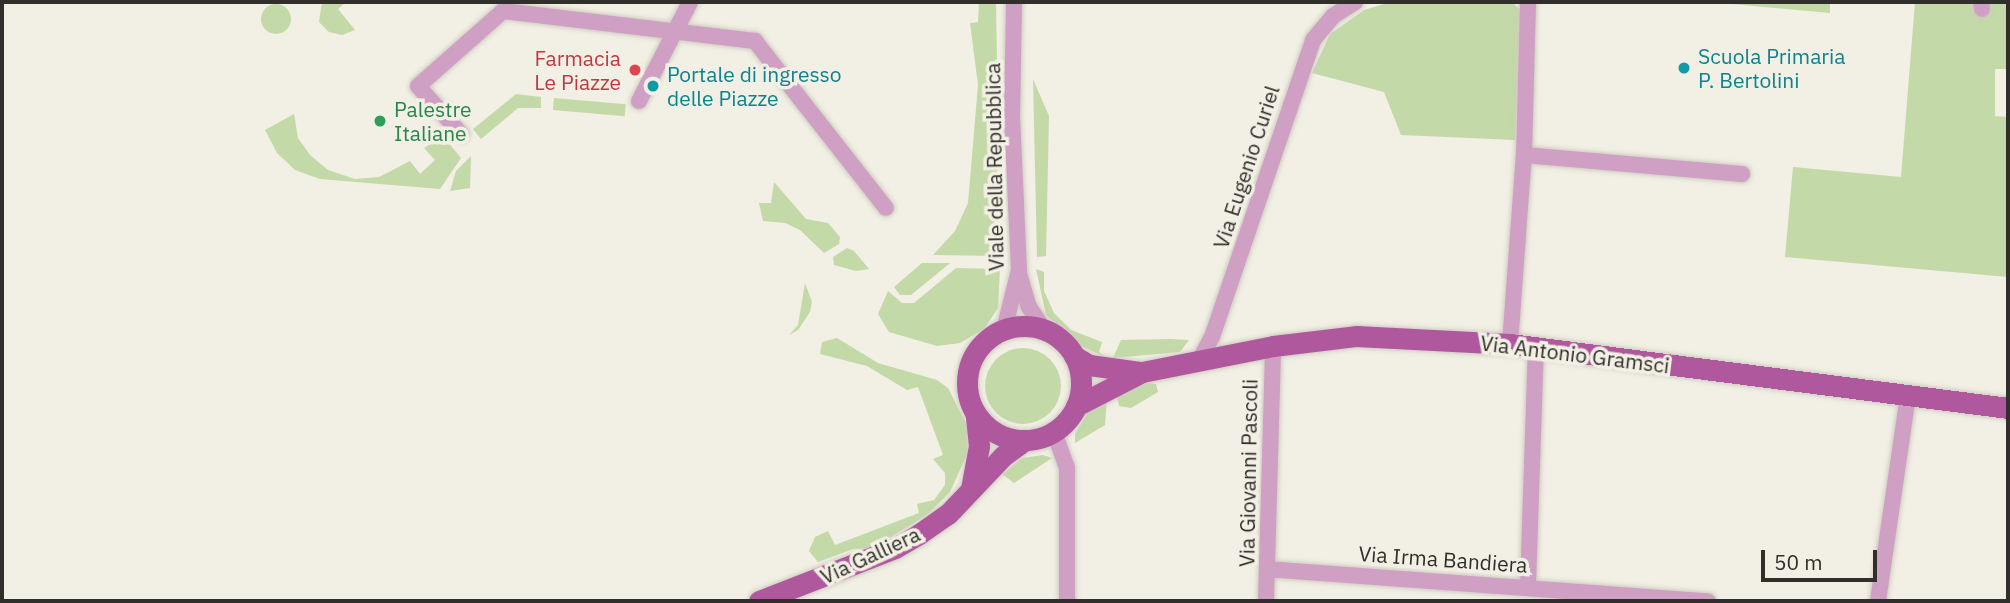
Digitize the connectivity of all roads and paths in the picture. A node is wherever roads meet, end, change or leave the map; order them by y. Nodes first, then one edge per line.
1 (690, 2) edge
2 (1014, 2) edge
3 (1355, 2) edge
4 (1528, 2) edge
5 (679, 32) junction
6 (639, 101) dead end
7 (461, 134) dead end
8 (1524, 155) junction
9 (1742, 174) dead end
10 (886, 208) dead end
11 (1019, 270) junction
12 (1004, 330) junction
13 (1045, 331) junction
14 (1510, 344) junction
15 (1273, 346) junction
16 (1536, 347) junction
17 (1074, 356) junction
18 (1199, 360) junction
19 (1142, 372) junction
20 (1908, 395) junction
21 (1076, 406) junction
22 (2008, 408) edge
23 (976, 415) junction
24 (1054, 432) junction
25 (1024, 441) junction
26 (971, 491) junction
27 (1267, 569) junction
28 (1528, 585) junction
29 (1615, 598) edge
30 (759, 601) edge
31 (1067, 601) edge
32 (1266, 601) edge
33 (1707, 601) edge
34 (1878, 601) edge

1 - 5 street
2 - 11 street, Viale della Repubblica
3 - 18 street, Via Eugenio Curiel
4 - 8 street
5 - 6 street
5 - 7 street
5 - 10 street
8 - 9 street
8 - 14 street
11 - 12 street, Viale della Repubblica
11 - 13 street
12 - 13 main road
12 - 23 main road
13 - 17 main road
14 - 15 main road, Via Antonio Gramsci
14 - 16 main road, Via Antonio Gramsci
15 - 18 main road, Via Antonio Gramsci
15 - 27 street, Via Giovanni Pascoli
16 - 20 main road, Via Antonio Gramsci
16 - 28 street
17 - 19 main road, Via Antonio Gramsci
17 - 21 main road
18 - 19 main road, Via Antonio Gramsci
19 - 21 main road, Via Antonio Gramsci
20 - 22 main road, Via Antonio Gramsci
20 - 34 street
21 - 24 main road
23 - 25 main road
23 - 26 main road
24 - 25 main road
24 - 31 street
25 - 26 main road, Via Galliera
26 - 30 main road, Via Galliera
27 - 28 street, Via Irma Bandiera
27 - 32 street, Via Giovanni Pascoli
28 - 29 street, Via Irma Bandiera
29 - 33 street, Via Irma Bandiera

